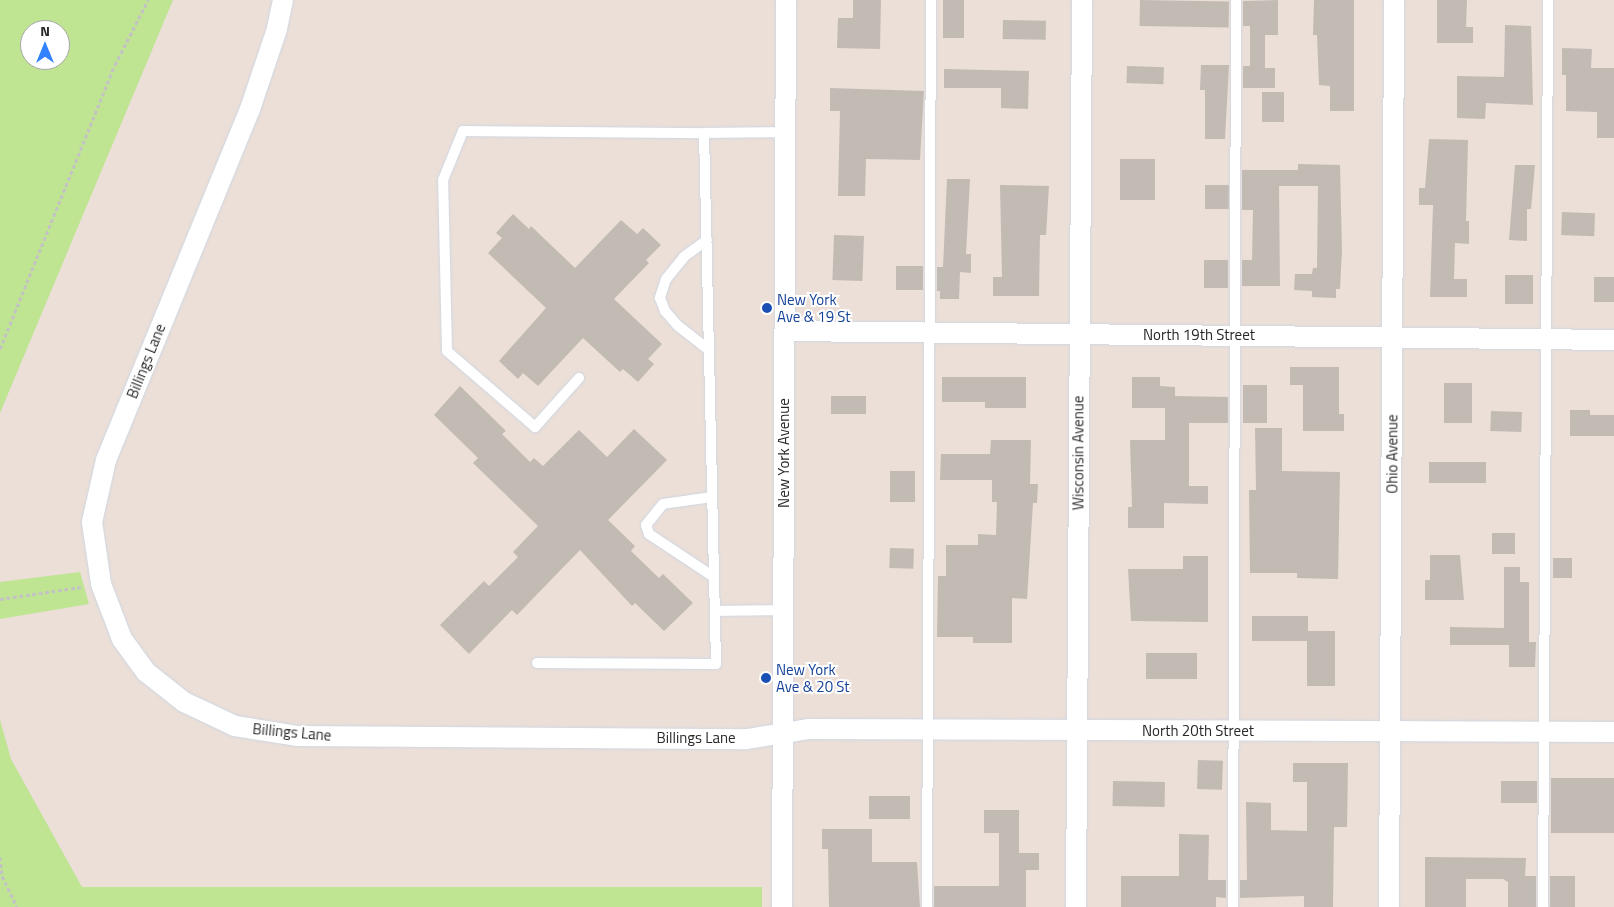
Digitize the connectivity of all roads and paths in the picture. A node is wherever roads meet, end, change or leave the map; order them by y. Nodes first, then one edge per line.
1 (148, 0) edge
2 (283, 0) edge
3 (786, 0) edge
4 (931, 0) edge
5 (1082, 0) edge
6 (1236, 0) edge
7 (1394, 0) edge
8 (1548, 0) edge
9 (786, 132) junction
10 (704, 133) junction
11 (707, 240) junction
12 (785, 331) junction
13 (931, 332) junction
14 (1079, 334) junction
15 (1234, 335) junction
16 (1393, 336) junction
17 (1547, 339) junction
18 (1614, 340) edge
19 (0, 349) edge
20 (709, 350) junction
21 (579, 378) dead end
22 (712, 497) junction
23 (714, 577) junction
24 (101, 584) junction
25 (0, 599) edge
26 (783, 610) junction
27 (715, 611) junction
28 (538, 663) dead end
29 (927, 729) junction
30 (1077, 730) junction
31 (1236, 731) junction
32 (783, 732) junction
33 (1390, 732) junction
34 (1546, 732) junction
35 (1614, 732) edge
36 (0, 857) edge
37 (0, 862) edge
38 (17, 907) edge
39 (782, 907) edge
40 (927, 907) edge
41 (1076, 907) edge
42 (1233, 907) edge
43 (1389, 907) edge
44 (1544, 907) edge

1 - 19 path
2 - 24 street, Billings Lane
3 - 9 street, New York Avenue
4 - 13 lane
5 - 14 street, Wisconsin Avenue
6 - 15 lane
7 - 16 street, Ohio Avenue
8 - 17 lane
9 - 10 lane
9 - 12 street, New York Avenue
10 - 11 lane
10 - 21 lane
11 - 20 lane
11 - 20 lane
12 - 13 street, North 19th Street
12 - 26 street, New York Avenue
13 - 14 street, North 19th Street
13 - 29 lane
14 - 15 street, North 19th Street
14 - 30 street, Wisconsin Avenue
15 - 16 street, North 19th Street
15 - 31 lane
16 - 17 street, North 19th Street
16 - 33 street, Ohio Avenue
17 - 18 street, North 19th Street
17 - 34 lane
20 - 22 lane
22 - 23 lane
22 - 23 lane
23 - 27 lane
24 - 25 path
24 - 32 street, Billings Lane
26 - 27 lane
26 - 32 street, New York Avenue
27 - 28 lane
29 - 30 street, North 20th Street
29 - 32 street, North 20th Street
29 - 40 lane
30 - 31 street, North 20th Street
30 - 41 street, Wisconsin Avenue
31 - 33 street, North 20th Street
31 - 42 lane
32 - 39 street, New York Avenue
33 - 34 street, North 20th Street
33 - 43 street, Ohio Avenue
34 - 35 street, North 20th Street
34 - 44 lane
36 - 37 path
37 - 38 path

